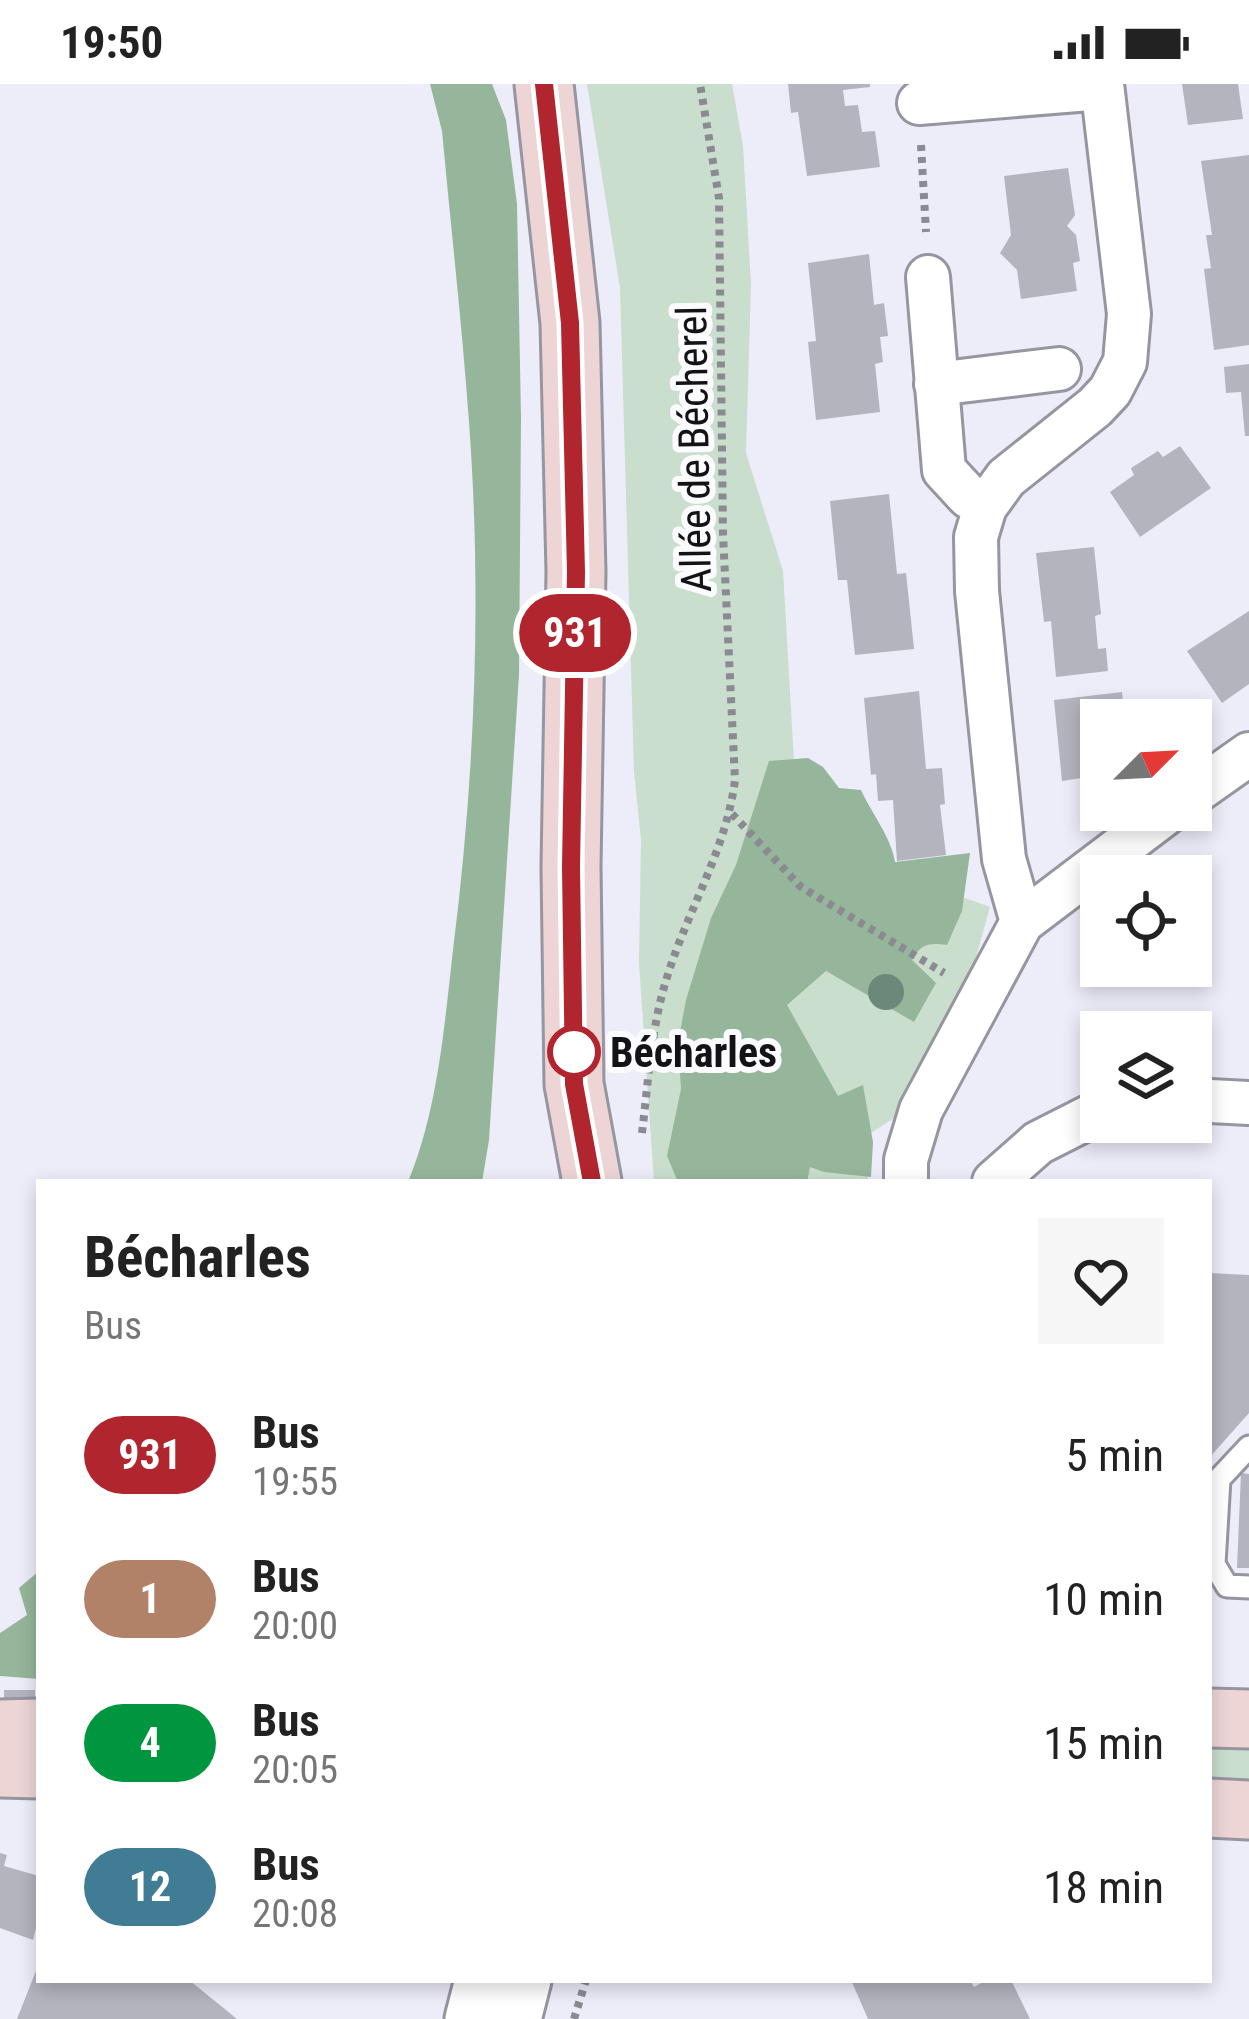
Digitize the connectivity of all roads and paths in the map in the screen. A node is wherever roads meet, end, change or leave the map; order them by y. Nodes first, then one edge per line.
1 (544, 84) edge
2 (700, 84) edge
3 (1102, 86) edge
4 (919, 103) joint
5 (928, 277) joint
6 (1059, 369) dead end
7 (936, 384) junction
8 (985, 507) junction
9 (1249, 754) edge
10 (1212, 780) edge
11 (731, 813) junction
12 (1143, 831) edge
13 (1022, 922) junction
14 (958, 962) dead end
15 (574, 1084) junction
16 (1212, 1101) edge
17 (1249, 1103) edge
18 (1080, 1122) edge
19 (641, 1144) dead end
20 (556, 1179) edge
21 (591, 1179) edge
22 (906, 1179) edge
23 (997, 1179) edge
24 (1249, 1447) edge
25 (1249, 1587) edge
26 (1212, 1718) edge
27 (1249, 1720) edge
28 (36, 1728) edge
29 (0, 1729) edge
30 (0, 1768) edge
31 (36, 1769) edge
32 (1212, 1808) edge
33 (1249, 1810) edge
34 (1212, 1820) edge
35 (1249, 1827) edge
36 (481, 1983) edge
37 (524, 1983) edge
38 (585, 1983) edge
39 (471, 2019) edge
40 (515, 2019) edge
41 (574, 2019) edge

1 - 15 main road
2 - 11 path, Allée de Bécherel
3 - 4 street
3 - 8 street
4 - 5 path
5 - 7 street
6 - 7 street
7 - 8 street
8 - 13 street
9 - 10 street
11 - 14 path
11 - 19 path, Allée de Bécherel
12 - 13 street
13 - 22 street
15 - 20 main road
15 - 21 main road
16 - 17 street
18 - 23 street
24 - 25 lane
26 - 27 main road
28 - 29 main road
30 - 31 main road
32 - 33 main road
34 - 35 street
36 - 39 street
37 - 40 street
38 - 41 path

